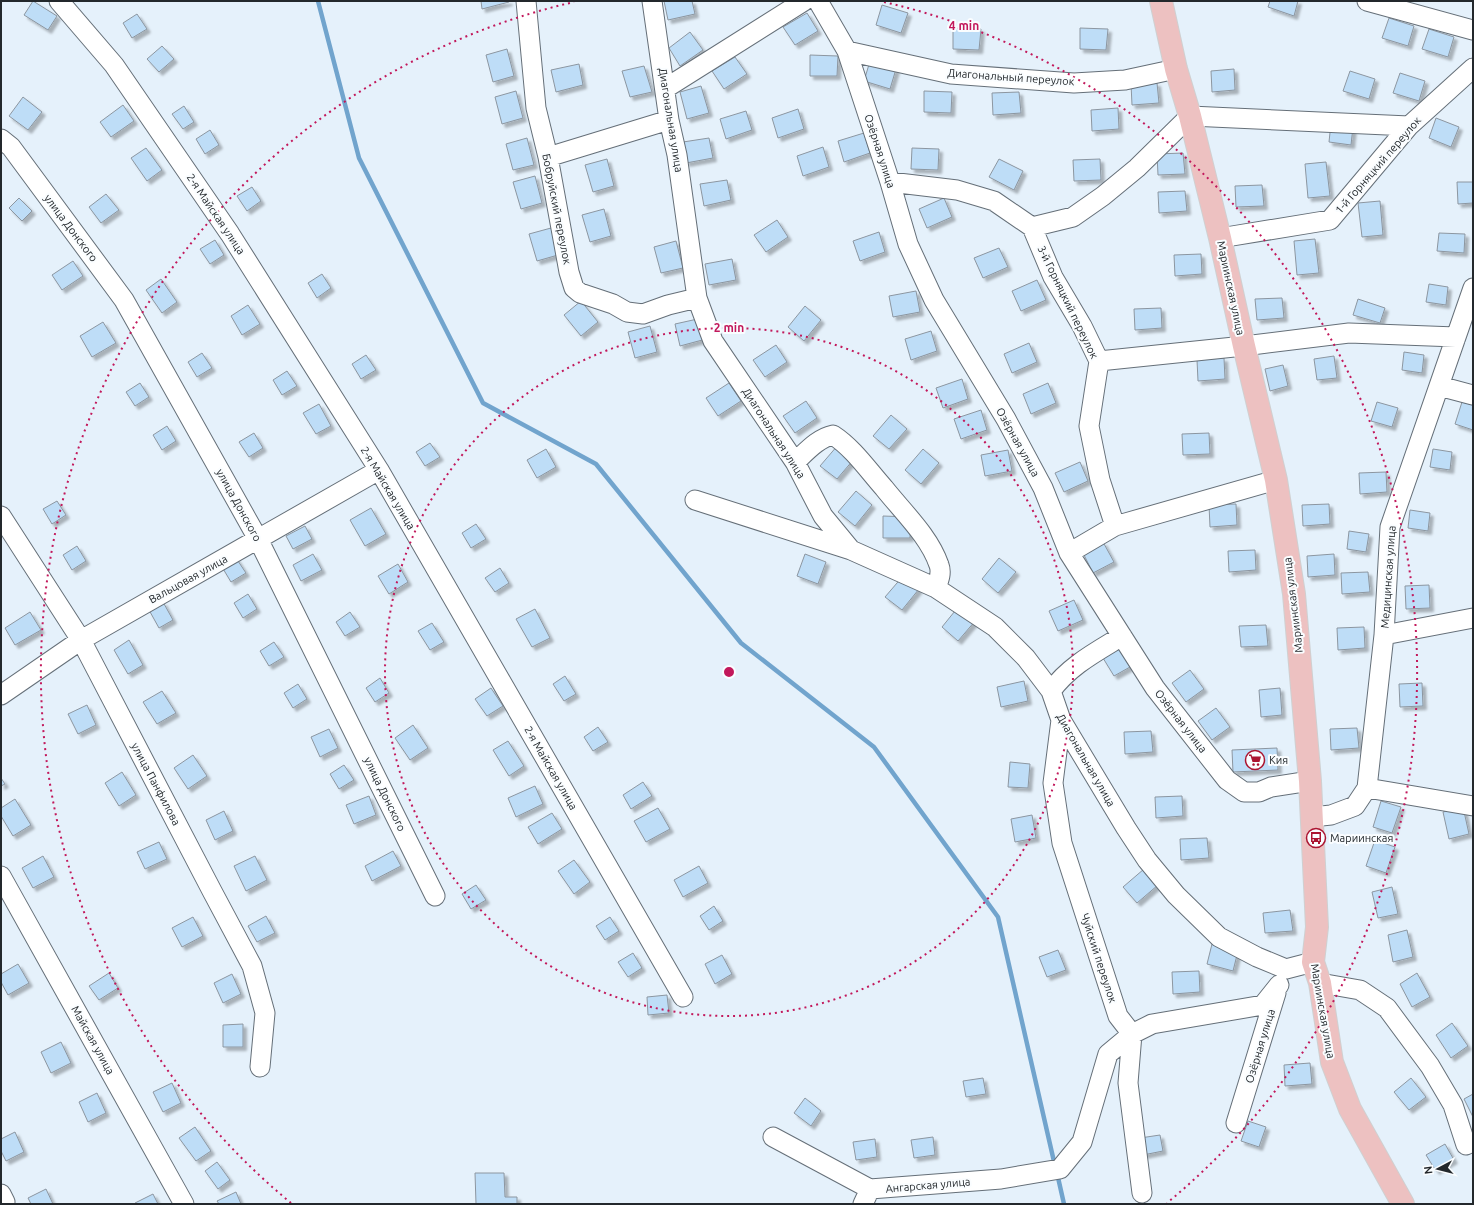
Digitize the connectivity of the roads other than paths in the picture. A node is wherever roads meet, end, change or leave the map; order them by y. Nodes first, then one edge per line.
1 (59, 1) edge
2 (526, 1) edge
3 (652, 1) edge
4 (804, 1) edge
5 (818, 1) edge
6 (1161, 1) edge
7 (1367, 1) edge
8 (1473, 30) edge
9 (847, 51) junction
10 (1473, 68) edge
11 (1176, 69) junction
12 (666, 88) junction
13 (1190, 116) junction
14 (669, 120) junction
15 (1409, 126) junction
16 (1, 139) edge
17 (548, 157) junction
18 (890, 182) junction
19 (1032, 227) junction
20 (1220, 238) junction
21 (1473, 288) edge
22 (697, 298) junction
23 (1456, 337) junction
24 (1244, 346) junction
25 (1098, 361) junction
26 (1439, 386) junction
27 (1473, 395) edge
28 (795, 462) junction
29 (378, 470) junction
30 (1276, 480) junction
31 (695, 500) dead end
32 (1, 516) edge
33 (1115, 526) junction
34 (258, 539) junction
35 (851, 550) junction
36 (1069, 553) junction
37 (936, 588) junction
38 (1473, 618) edge
39 (1384, 635) junction
40 (1122, 636) junction
41 (81, 640) junction
42 (1051, 691) junction
43 (1, 695) edge
44 (1061, 720) junction
45 (1310, 781) junction
46 (1367, 788) junction
47 (1473, 806) edge
48 (1312, 817) junction
49 (1, 876) edge
50 (435, 896) dead end
51 (1313, 962) junction
52 (1282, 977) junction
53 (1320, 983) junction
54 (683, 996) dead end
55 (1132, 1034) junction
56 (260, 1067) dead end
57 (1236, 1123) dead end
58 (772, 1136) dead end
59 (1466, 1146) dead end
60 (1142, 1193) dead end
61 (866, 1197) edge
62 (184, 1204) edge
63 (1403, 1204) edge

1 - 29 street, 2-я Майская улица
2 - 17 street, Бобруйский переулок
3 - 12 street, Диагональная улица
4 - 12 street
5 - 9 street, Озёрная улица
6 - 11 main road, Мариинская улица
7 - 8 street
9 - 11 street, Диагональный переулок
9 - 18 street, Озёрная улица
10 - 15 street, 1-й Горняцкий переулок
11 - 13 main road, Мариинская улица
12 - 14 street, Диагональная улица
13 - 15 street
13 - 19 street
13 - 20 main road, Мариинская улица
14 - 17 street
14 - 22 street, Диагональная улица
15 - 20 street, 1-й Горняцкий переулок
16 - 34 street, улица Донского
17 - 22 street, Бобруйский переулок
18 - 19 street
18 - 36 street, Озёрная улица
19 - 25 street, 3-й Горняцкий переулок
20 - 24 main road, Мариинская улица
21 - 23 street, Медицинская улица
22 - 28 street, Диагональная улица
23 - 24 street
23 - 26 street, Медицинская улица
24 - 25 street
24 - 30 main road, Мариинская улица
25 - 33 street, 3-й Горняцкий переулок
26 - 27 street
26 - 39 street, Медицинская улица
28 - 35 street, Диагональная улица
28 - 37 street
29 - 34 street, Вальцовая улица
29 - 54 street, 2-я Майская улица
30 - 33 street
30 - 45 main road, Мариинская улица
31 - 35 street
32 - 41 street, улица Панфилова
33 - 36 street
34 - 41 street, Вальцовая улица
34 - 50 street, улица Донского
35 - 37 street, Диагональная улица
36 - 40 street, Озёрная улица
37 - 42 street, Диагональная улица
38 - 39 street
39 - 46 street, Медицинская улица
40 - 42 street
40 - 45 street, Озёрная улица
41 - 43 street, Вальцовая улица
41 - 56 street, улица Панфилова
42 - 44 street, Диагональная улица
44 - 52 street, Диагональная улица
44 - 55 street, Чуйский переулок
45 - 48 main road, Мариинская улица
46 - 47 street
46 - 48 street, Медицинская улица
48 - 51 main road, Мариинская улица
49 - 62 street, Майская улица
51 - 52 street
51 - 53 main road, Мариинская улица
52 - 55 street, Ангарская улица
52 - 57 street, Озёрная улица
53 - 59 street
53 - 63 main road, Мариинская улица
55 - 60 street
55 - 61 street, Ангарская улица
58 - 61 street

